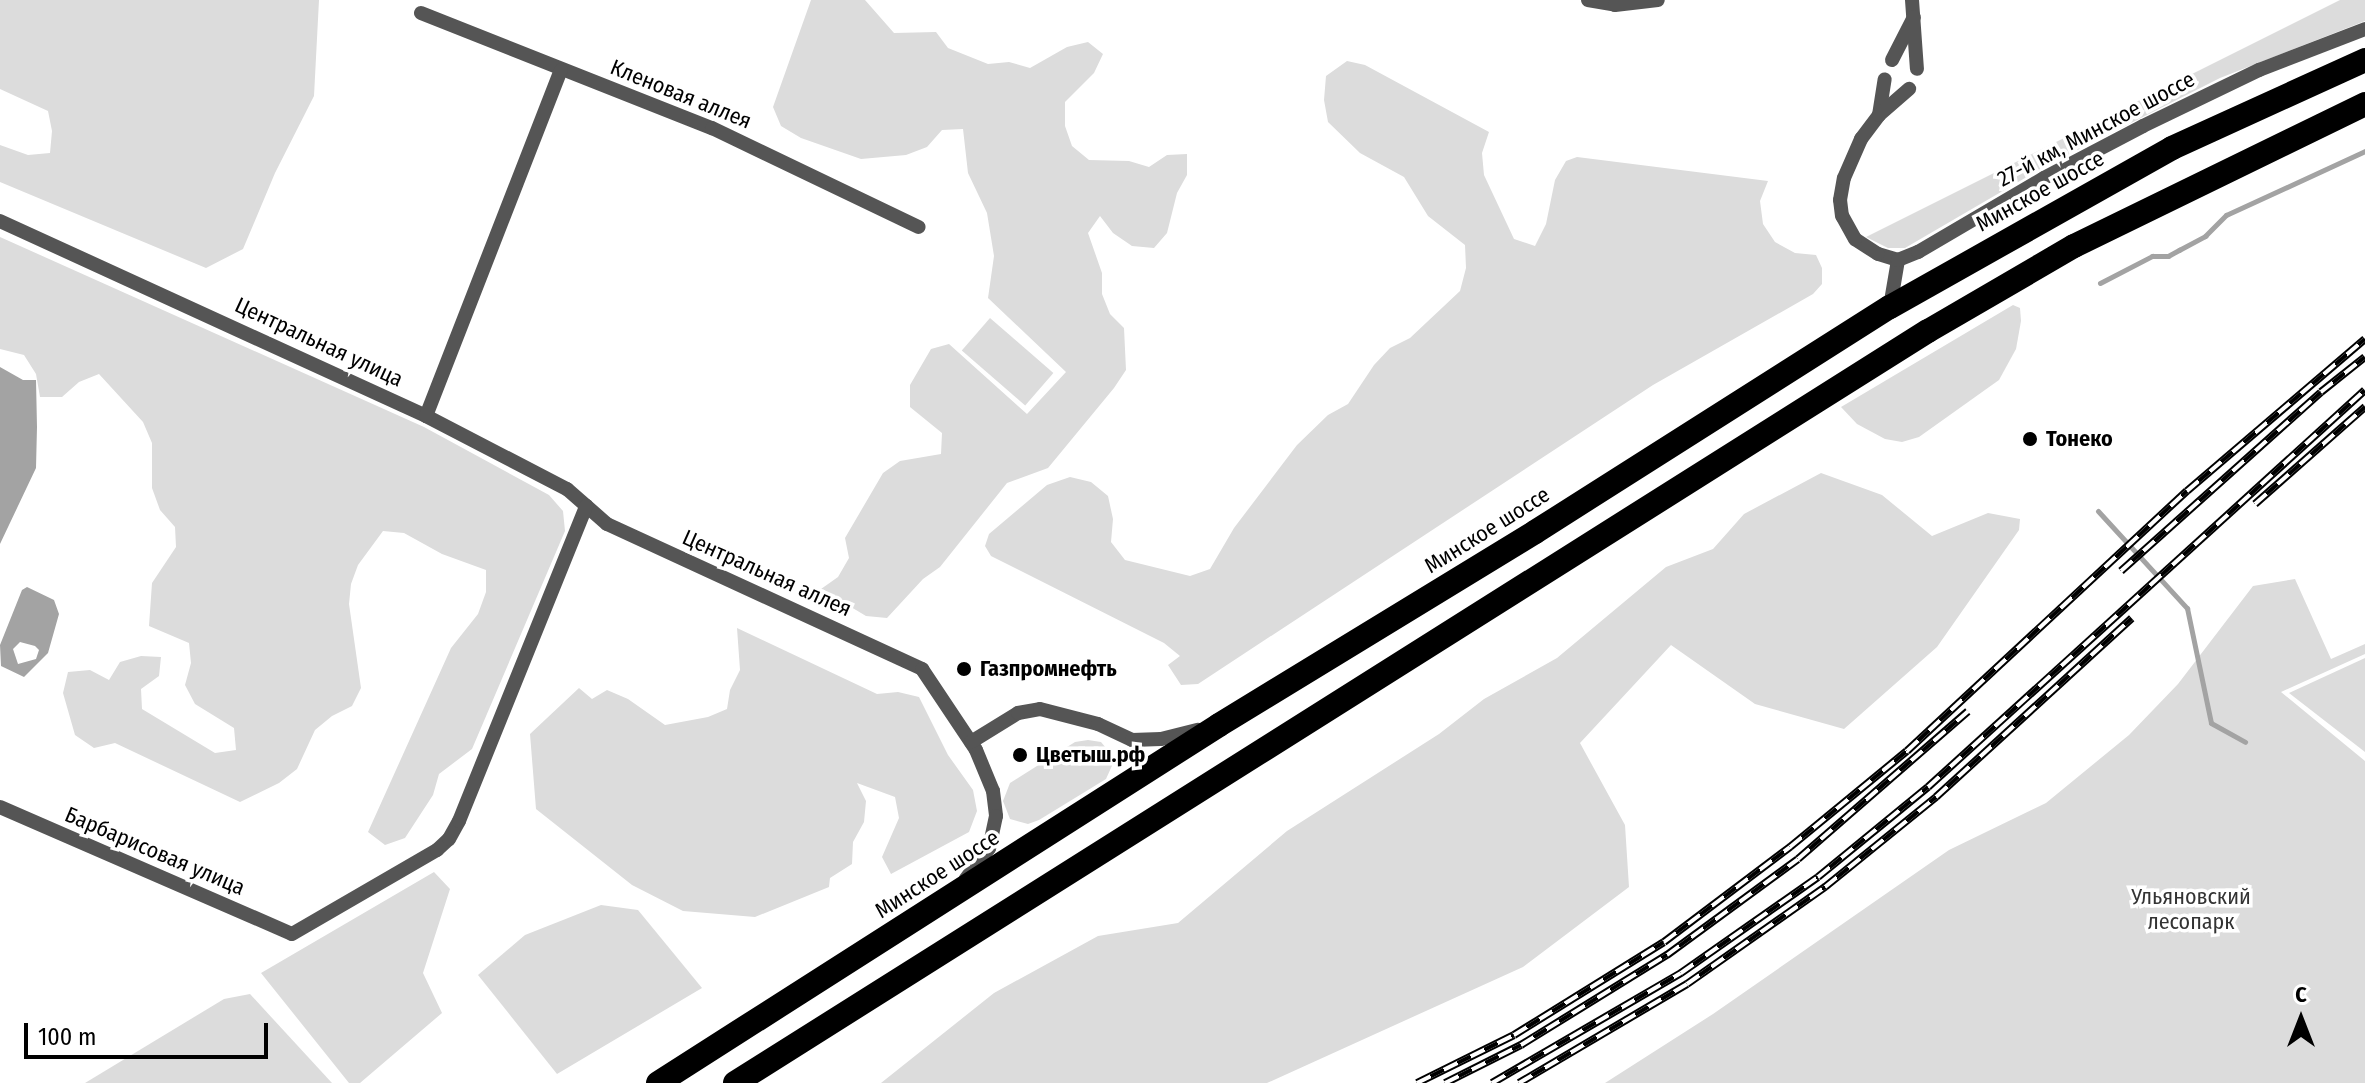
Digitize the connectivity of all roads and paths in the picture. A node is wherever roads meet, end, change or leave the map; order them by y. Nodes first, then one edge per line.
1 (1588, 0) edge
2 (1658, 0) edge
3 (1912, 0) edge
4 (421, 13) dead end
5 (1914, 17) junction
6 (2365, 29) edge
7 (1892, 60) dead end
8 (2365, 60) edge
9 (1917, 69) dead end
10 (561, 70) junction
11 (1885, 79) dead end
12 (1909, 89) dead end
13 (2365, 104) edge
14 (1879, 115) junction
15 (0, 221) edge
16 (919, 227) dead end
17 (1898, 260) junction
18 (1890, 307) junction
19 (426, 416) junction
20 (586, 506) junction
21 (607, 524) joint
22 (1219, 725) junction
23 (971, 742) junction
24 (0, 807) edge
25 (952, 895) junction
26 (658, 1083) edge
27 (735, 1083) edge

1 - 2 street
3 - 5 street
4 - 10 street, Кленовая аллея
5 - 7 street
5 - 9 street
6 - 17 street, 27-й км, Минское шоссе
8 - 18 highway, Минское шоссе
10 - 16 street, Кленовая аллея
10 - 19 street
11 - 14 street
12 - 14 street
13 - 27 highway
14 - 17 street
15 - 19 street, Центральная улица
17 - 18 street
18 - 22 highway, Минское шоссе
19 - 20 street, Центральная улица
20 - 21 street, Центральная улица
20 - 24 street, Барбарисовая улица
21 - 23 street, Центральная аллея
22 - 23 street
22 - 25 highway, Минское шоссе
23 - 25 street
25 - 26 highway, Минское шоссе

